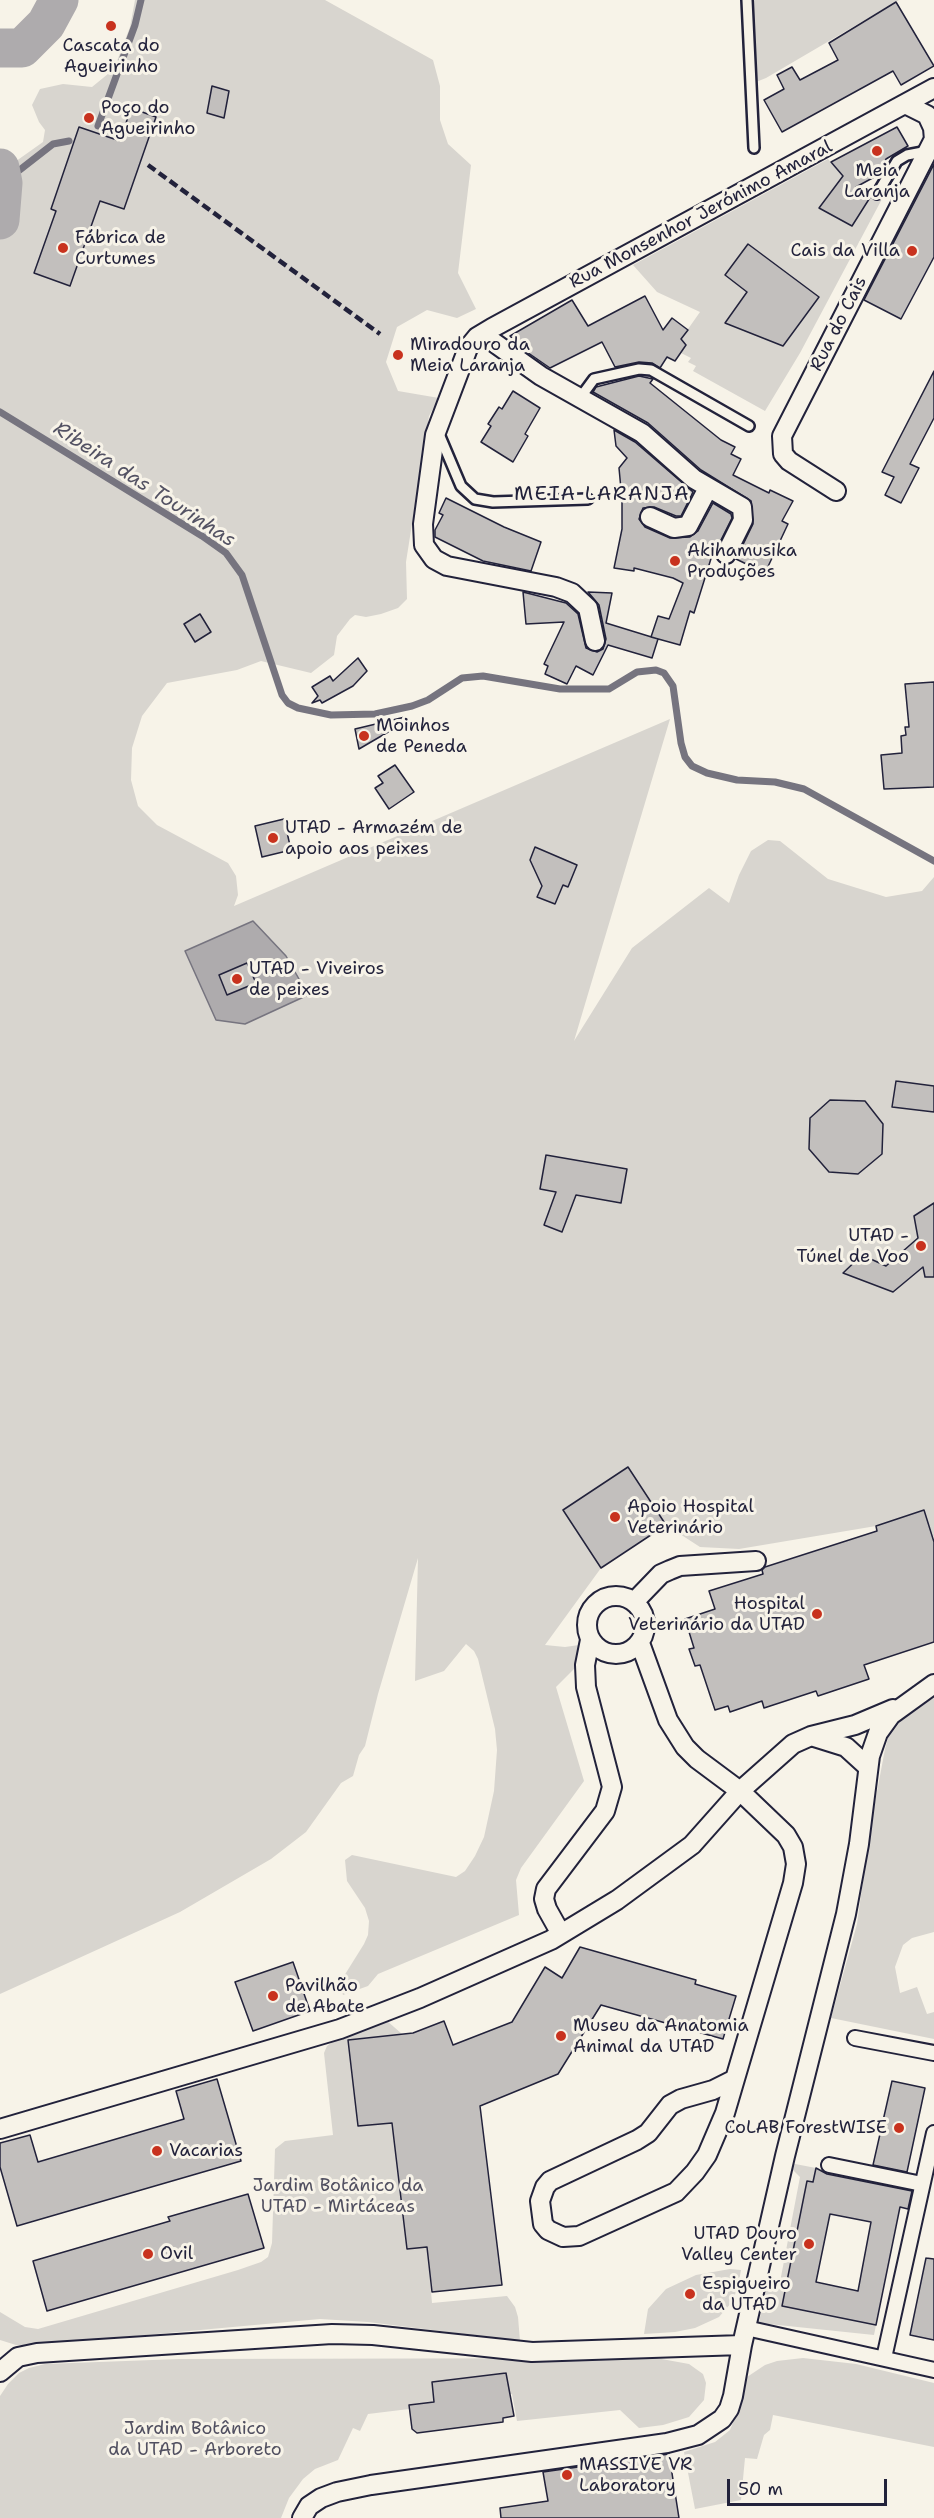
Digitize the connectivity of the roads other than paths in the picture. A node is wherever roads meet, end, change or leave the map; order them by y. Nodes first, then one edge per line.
1 (747, 0) edge
2 (934, 88) edge
3 (905, 104) junction
4 (932, 143) edge
5 (754, 148) dead end
6 (877, 194) dead end
7 (476, 339) junction
8 (580, 398) junction
9 (750, 426) dead end
10 (437, 429) junction
11 (708, 488) junction
12 (836, 491) dead end
13 (588, 499) dead end
14 (650, 518) dead end
15 (726, 554) dead end
16 (595, 642) dead end
17 (756, 1561) dead end
18 (634, 1602) junction
19 (590, 1640) junction
20 (640, 1643) junction
21 (934, 1684) edge
22 (903, 1704) junction
23 (811, 1736) junction
24 (868, 1767) junction
25 (740, 1791) junction
26 (561, 1934) junction
27 (855, 2038) dead end
28 (934, 2053) edge
29 (735, 2079) junction
30 (0, 2129) edge
31 (934, 2133) edge
32 (829, 2164) dead end
33 (922, 2184) junction
34 (744, 2337) junction
35 (884, 2358) junction
36 (1, 2368) edge
37 (934, 2370) edge
38 (302, 2518) edge

1 - 5 lane
2 - 3 street, Rua Monsenhor Jerónimo Amaral
3 - 4 street
3 - 7 street, Rua Monsenhor Jerónimo Amaral
4 - 6 lane
4 - 12 street, Rua do Cais
7 - 8 street
7 - 10 street
8 - 9 lane
8 - 11 street
10 - 13 lane
10 - 16 street
11 - 14 street
11 - 15 street
17 - 18 street
18 - 19 street
18 - 20 street
19 - 20 street
19 - 26 street
20 - 25 street
21 - 22 street
22 - 23 street
22 - 24 street
23 - 24 street
23 - 25 street
24 - 34 street
25 - 26 street
25 - 29 street
26 - 30 street
27 - 28 street
29 - 29 street
31 - 33 street
32 - 33 street
33 - 35 street
34 - 35 street
34 - 36 street
34 - 38 street
35 - 37 street

